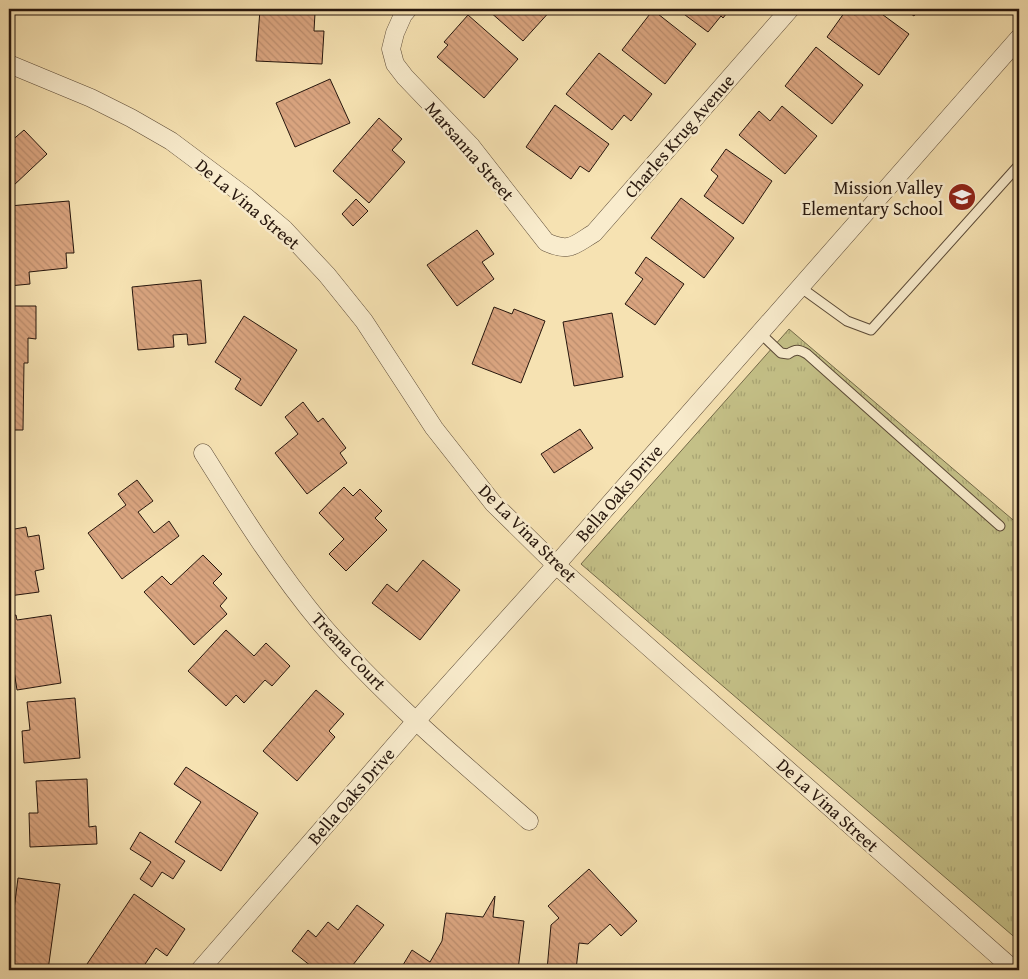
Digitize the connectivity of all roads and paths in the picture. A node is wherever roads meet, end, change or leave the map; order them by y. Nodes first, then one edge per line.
1 (408, 9) edge
2 (790, 9) edge
3 (1019, 38) edge
4 (9, 64) edge
5 (1019, 165) edge
6 (558, 247) joint
7 (800, 287) junction
8 (760, 333) junction
9 (203, 453) dead end
10 (1000, 526) dead end
11 (556, 565) junction
12 (416, 721) junction
13 (529, 821) dead end
14 (200, 970) edge
15 (1014, 970) edge

1 - 6 street, Marsanna Street
2 - 6 street, Charles Krug Avenue
3 - 7 street, Bella Oaks Drive
4 - 11 street, De La Vina Street
5 - 7 lane
7 - 8 street, Bella Oaks Drive
8 - 10 lane
8 - 11 street, Bella Oaks Drive
9 - 12 street, Treana Court
11 - 12 street, Bella Oaks Drive
11 - 15 street, De La Vina Street
12 - 13 street, Treana Court
12 - 14 street, Bella Oaks Drive

